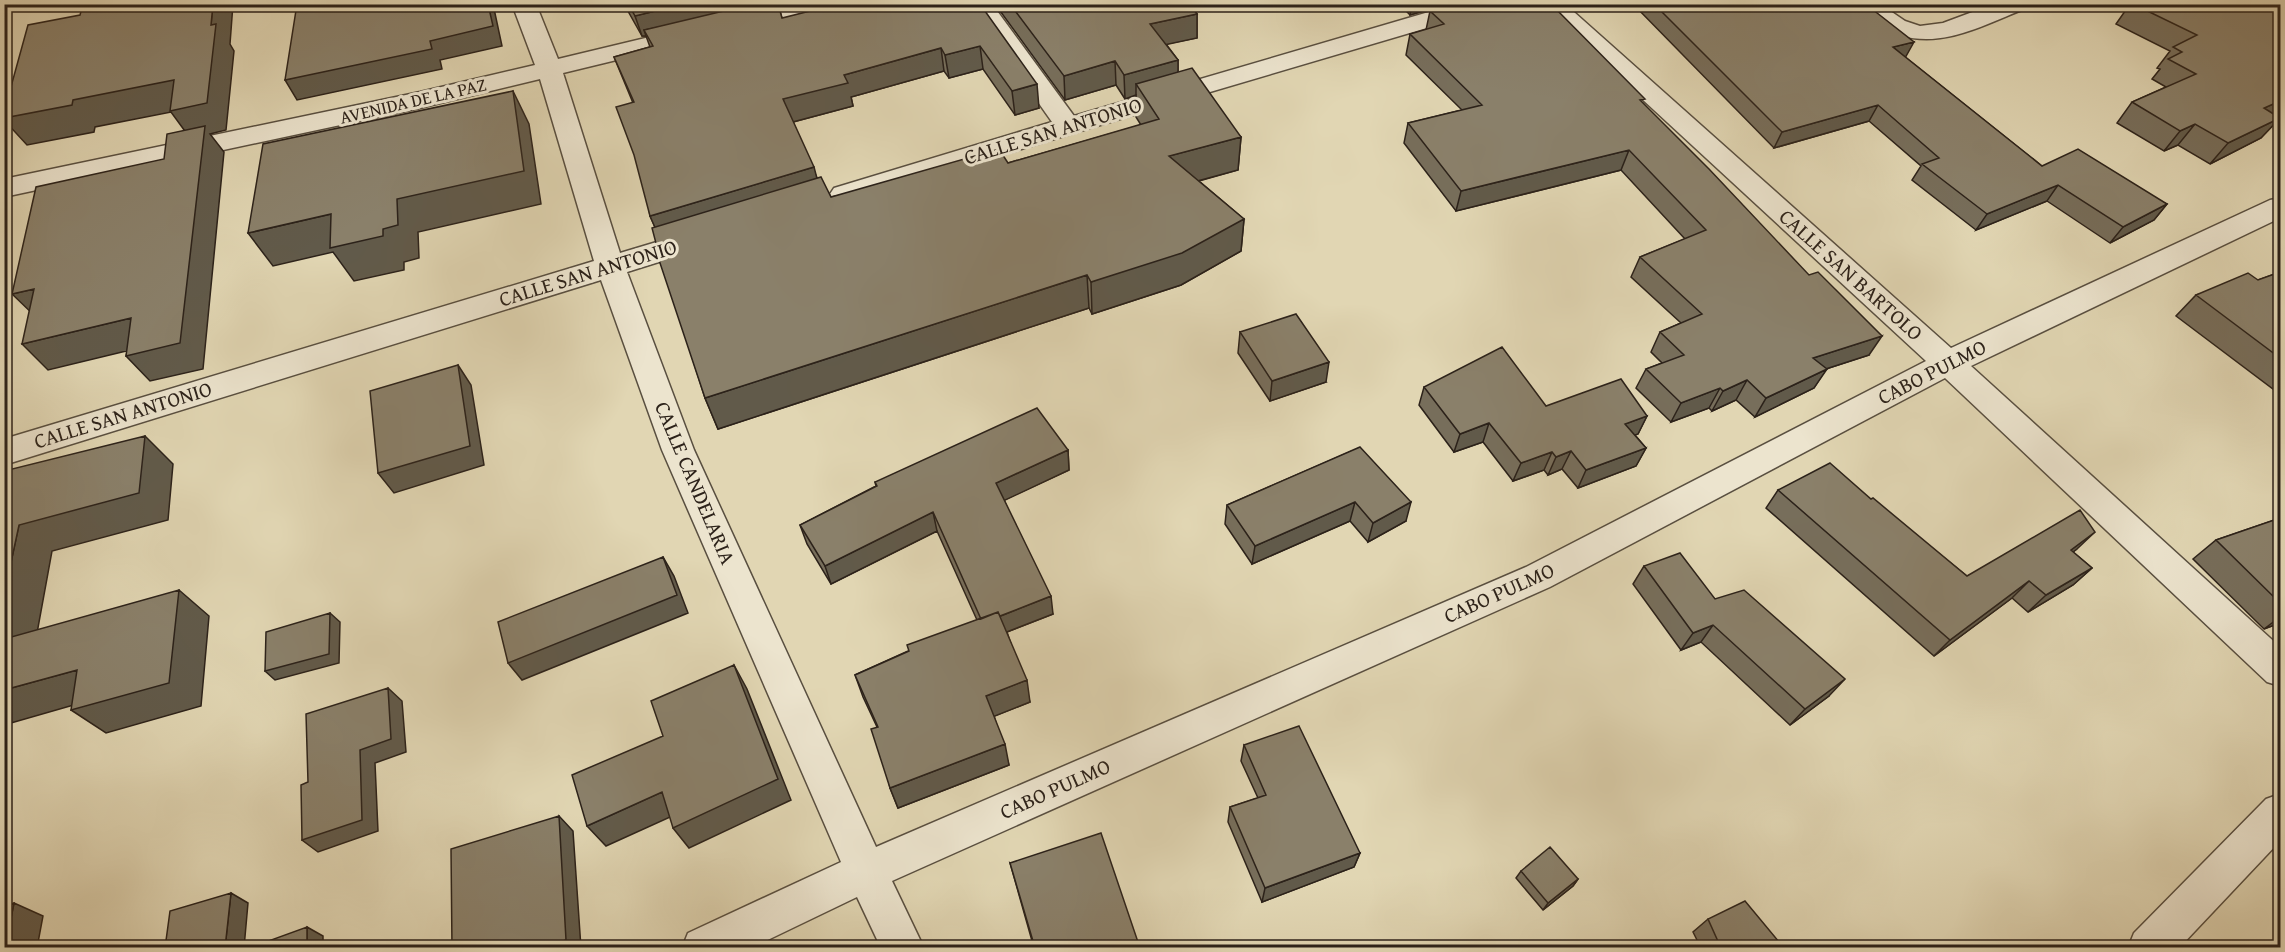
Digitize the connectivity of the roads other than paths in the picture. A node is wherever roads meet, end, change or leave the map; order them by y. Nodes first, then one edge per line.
1 (524, 4) edge
2 (819, 4) edge
3 (980, 4) edge
4 (1484, 4) edge
5 (1550, 4) edge
6 (1864, 4) edge
7 (2016, 4) edge
8 (550, 70) junction
9 (1068, 126) junction
10 (4, 188) edge
11 (823, 201) edge
12 (2280, 207) edge
13 (722, 232) edge
14 (610, 267) junction
15 (1948, 363) junction
16 (4, 452) edge
17 (2280, 670) edge
18 (2280, 813) edge
19 (866, 872) junction
20 (703, 948) edge
21 (903, 948) edge
22 (2149, 948) edge

1 - 8 street, CALLE CANDELARIA
2 - 8 street, AVENIDA DE LA PAZ
3 - 9 street
4 - 9 street, CALLE SAN ANTONIO
5 - 15 street, CALLE SAN BARTOLO
6 - 7 street
8 - 10 street, AVENIDA DE LA PAZ
8 - 14 street, CALLE CANDELARIA
9 - 11 street, CALLE SAN ANTONIO
12 - 15 street, CABO PULMO
13 - 14 street, CALLE SAN ANTONIO
14 - 16 street, CALLE SAN ANTONIO
14 - 19 street, CALLE CANDELARIA
15 - 17 street, CALLE SAN BARTOLO
15 - 19 street, CABO PULMO
18 - 22 street
19 - 20 street, CABO PULMO
19 - 21 street, CALLE CANDELARIA

